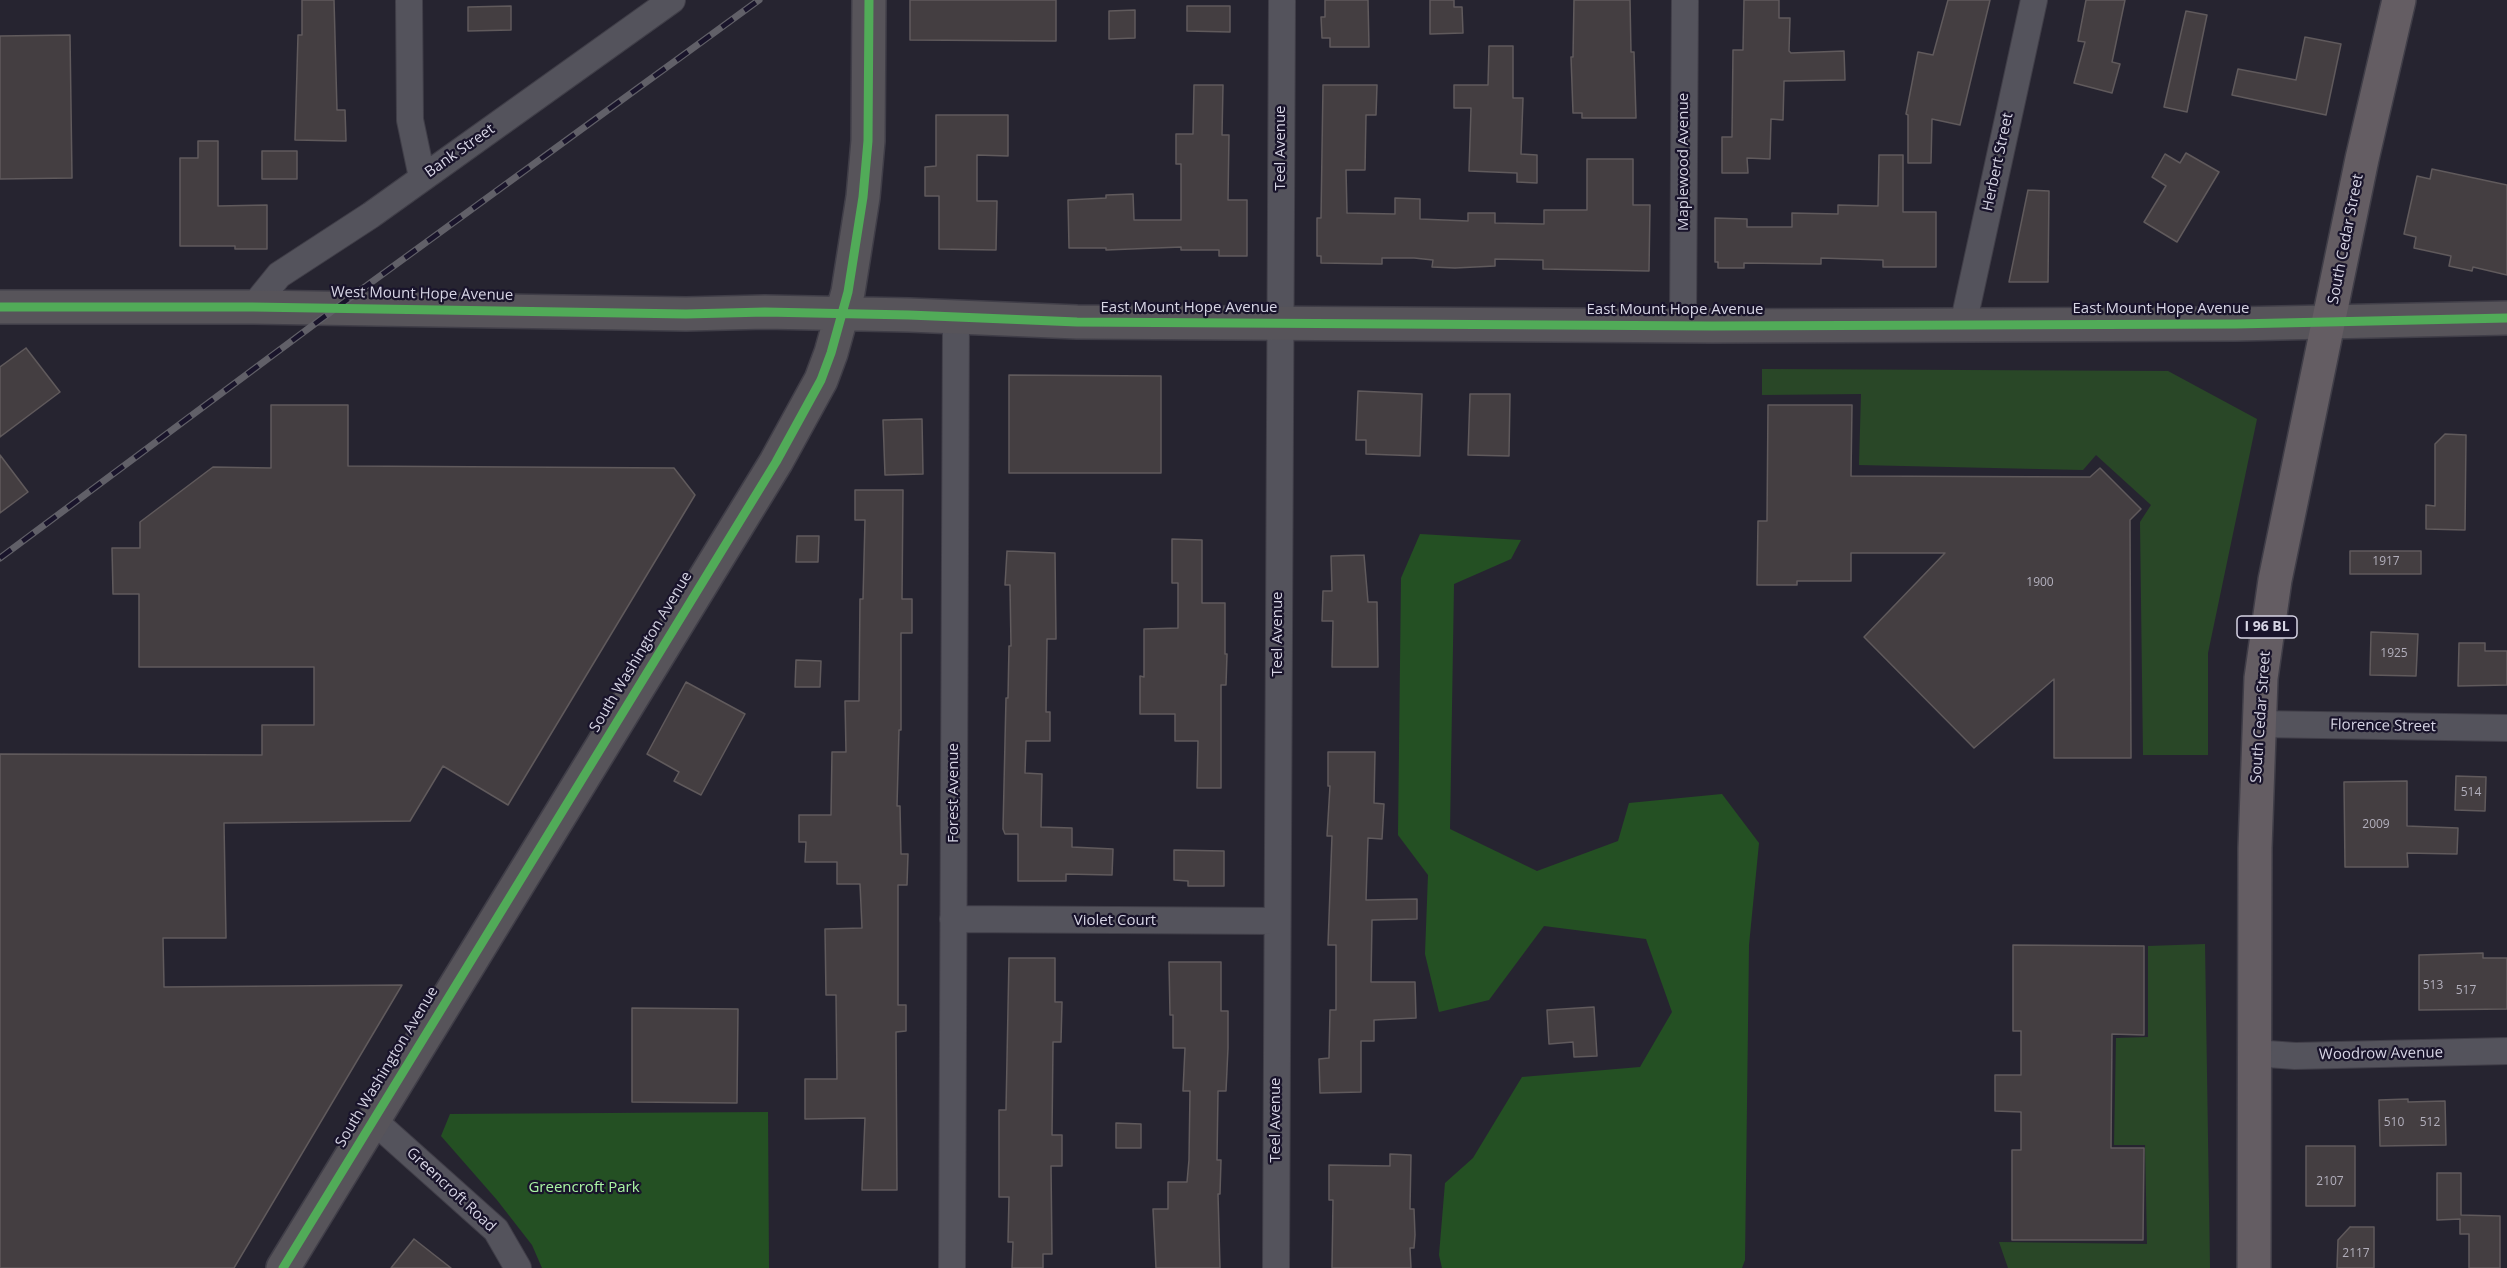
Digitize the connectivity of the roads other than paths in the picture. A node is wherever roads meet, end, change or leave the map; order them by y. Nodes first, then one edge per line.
1 (409, 0) edge
2 (672, 0) edge
3 (869, 0) edge
4 (1282, 0) edge
5 (1685, 0) edge
6 (2034, 0) edge
7 (2399, 0) edge
8 (422, 177) junction
9 (0, 307) edge
10 (253, 307) junction
11 (843, 314) junction
12 (956, 318) junction
13 (2507, 318) edge
14 (2329, 321) junction
15 (1280, 323) junction
16 (1683, 325) junction
17 (1963, 325) junction
18 (2258, 724) junction
19 (2507, 728) edge
20 (953, 920) junction
21 (1276, 921) junction
22 (2507, 1051) edge
23 (2254, 1053) junction
24 (373, 1120) junction
25 (282, 1268) edge
26 (518, 1268) edge
27 (952, 1268) edge
28 (1276, 1268) edge
29 (2254, 1268) edge

1 - 8 street
2 - 8 street, Bank Street
3 - 11 street, South Washington Avenue
4 - 15 street, Teel Avenue
5 - 16 street, Maplewood Avenue
6 - 17 street, Herbert Street
7 - 14 main road, South Cedar Street / I 96 BL
8 - 10 street, Bank Street
9 - 10 street, West Mount Hope Avenue
10 - 11 street, West Mount Hope Avenue
11 - 12 street, East Mount Hope Avenue
11 - 24 street, South Washington Avenue
12 - 15 street, East Mount Hope Avenue
12 - 20 street, Forest Avenue
13 - 14 street, East Mount Hope Avenue
14 - 17 street, East Mount Hope Avenue
14 - 18 main road, South Cedar Street / I 96 BL
15 - 16 street, East Mount Hope Avenue
15 - 21 street, Teel Avenue
16 - 17 street, East Mount Hope Avenue
18 - 19 street, Florence Street
18 - 23 main road, South Cedar Street / I 96 BL
20 - 21 street, Violet Court
20 - 27 street, Forest Avenue
21 - 28 street, Teel Avenue
22 - 23 street, Woodrow Avenue
23 - 29 main road, South Cedar Street / I 96 BL
24 - 25 street, South Washington Avenue
24 - 26 street, Greencroft Road

